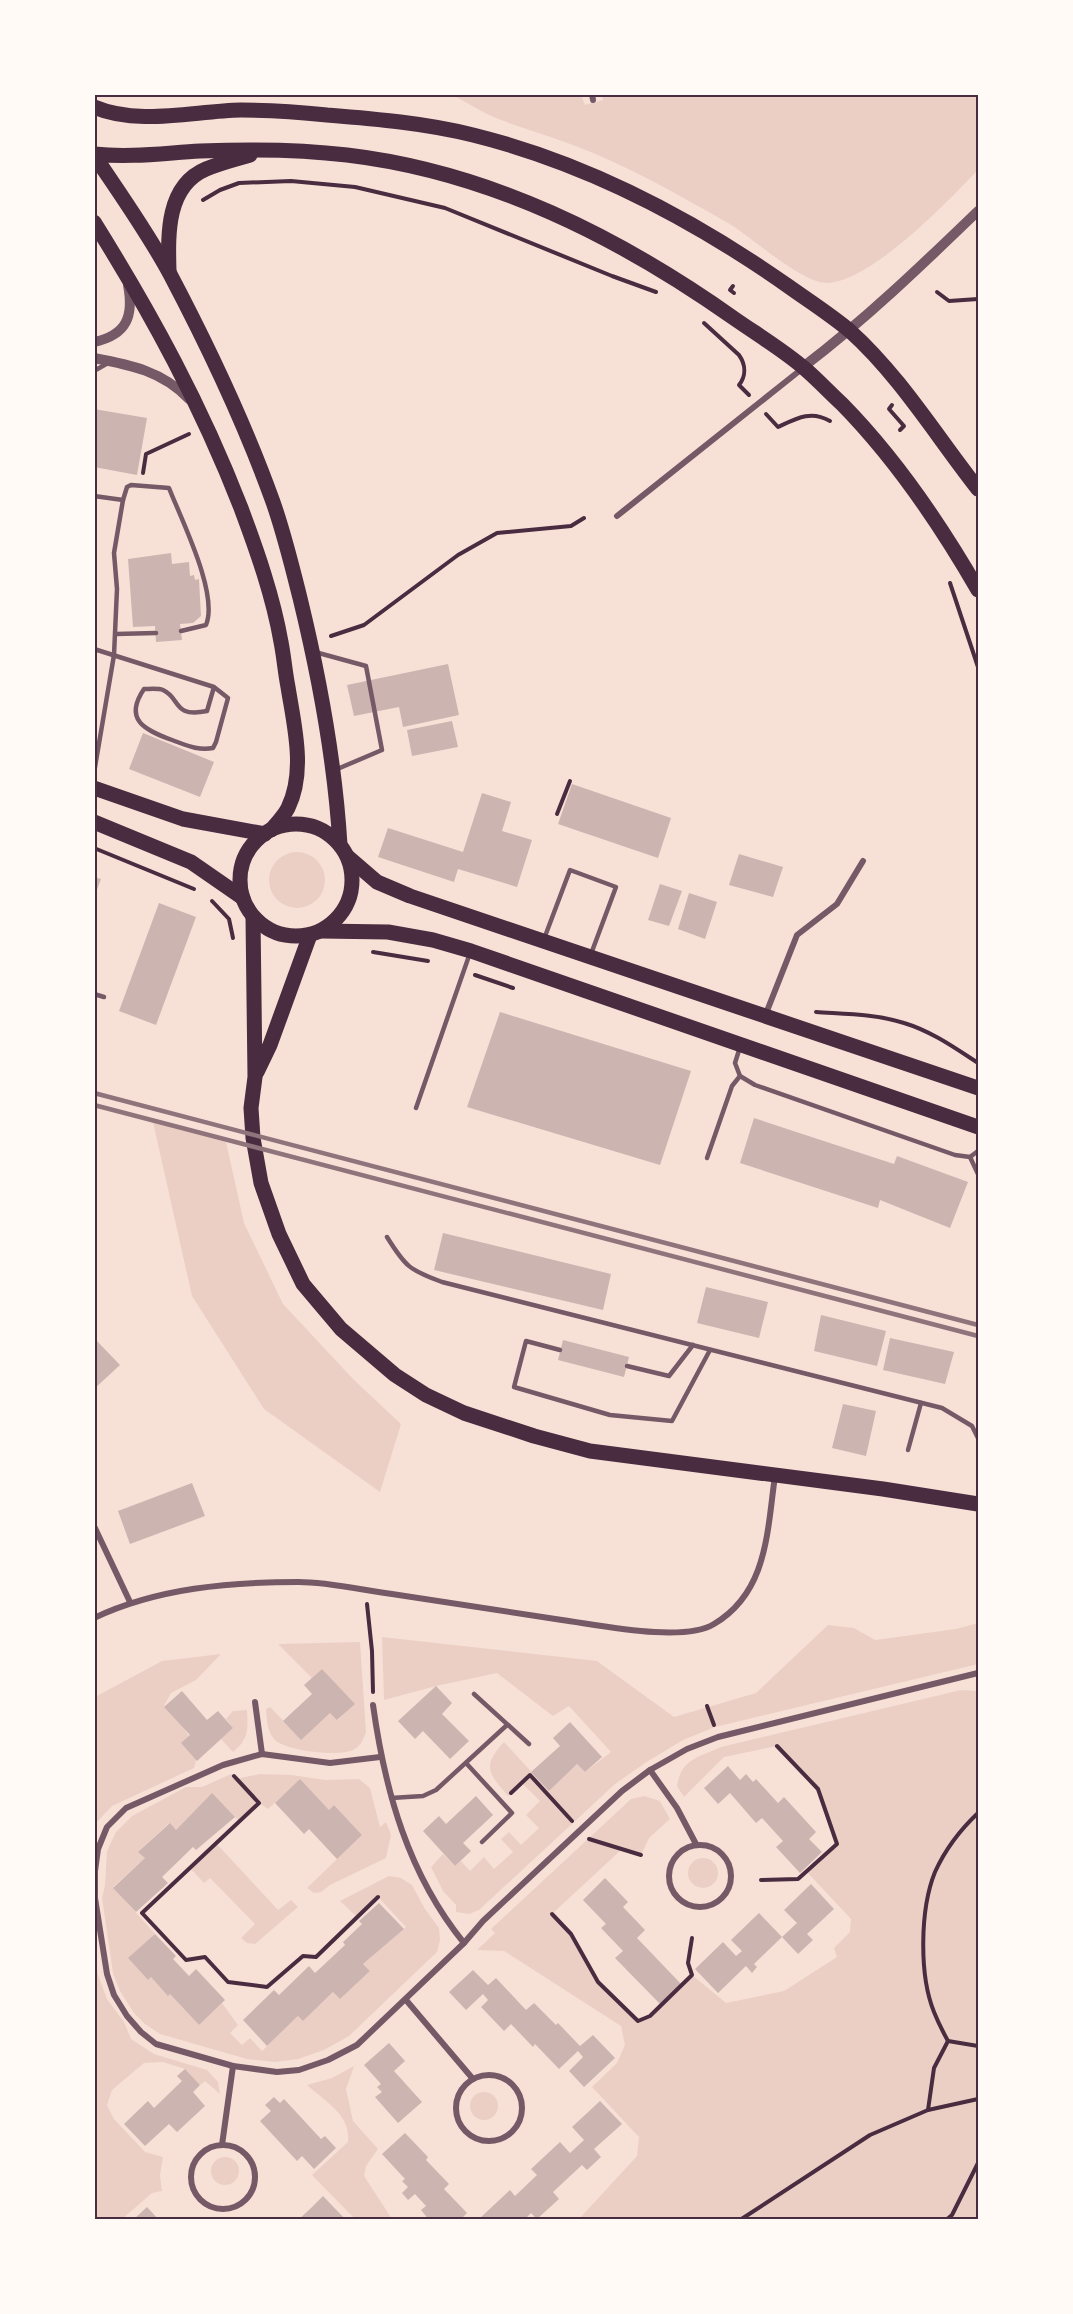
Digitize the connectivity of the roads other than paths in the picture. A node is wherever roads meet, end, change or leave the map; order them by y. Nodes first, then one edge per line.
1 (94, 107) edge
2 (267, 149) junction
3 (94, 154) edge
4 (978, 211) edge
5 (94, 222) edge
6 (169, 272) junction
7 (126, 274) junction
8 (850, 331) junction
9 (94, 342) edge
10 (94, 358) edge
11 (110, 361) junction
12 (803, 367) junction
13 (94, 371) edge
14 (199, 410) junction
15 (978, 489) edge
16 (94, 496) edge
17 (123, 500) junction
18 (617, 516) dead end
19 (978, 590) edge
20 (181, 632) dead end
21 (156, 633) dead end
22 (116, 634) junction
23 (94, 649) edge
24 (312, 651) junction
25 (114, 655) junction
26 (214, 687) junction
27 (334, 771) junction
28 (94, 772) edge
29 (94, 788) edge
30 (94, 822) edge
31 (268, 832) junction
32 (344, 851) junction
33 (863, 861) dead end
34 (243, 898) junction
35 (254, 918) junction
36 (316, 933) junction
37 (544, 939) junction
38 (471, 951) junction
39 (591, 956) junction
40 (94, 994) edge
41 (104, 997) dead end
42 (765, 1017) junction
43 (741, 1044) junction
44 (740, 1076) junction
45 (255, 1077) junction
46 (978, 1088) edge
47 (416, 1108) dead end
48 (978, 1127) edge
49 (978, 1151) edge
50 (970, 1157) junction
51 (707, 1158) dead end
52 (978, 1174) edge
53 (387, 1237) dead end
54 (693, 1346) junction
55 (560, 1350) dead end
56 (710, 1350) junction
57 (627, 1366) dead end
58 (921, 1403) junction
59 (978, 1438) edge
60 (909, 1450) dead end
61 (775, 1475) junction
62 (978, 1504) edge
63 (94, 1526) edge
64 (130, 1602) junction
65 (94, 1618) edge
66 (978, 1673) edge
67 (474, 1694) dead end
68 (255, 1702) dead end
69 (373, 1705) road end
70 (507, 1725) junction
71 (529, 1744) dead end
72 (262, 1754) junction
73 (380, 1757) junction
74 (466, 1763) junction
75 (650, 1770) junction
76 (391, 1798) junction
77 (482, 1842) dead end
78 (696, 1844) junction
79 (464, 1943) junction
80 (406, 2000) junction
81 (233, 2066) junction
82 (472, 2079) junction
83 (222, 2145) junction

1 - 8 main road
2 - 3 main road
2 - 6 main road
2 - 12 main road
3 - 6 main road
4 - 8 street
5 - 7 main road
6 - 24 main road
7 - 9 street
7 - 14 main road
8 - 12 street
8 - 15 main road
10 - 11 street
11 - 13 lane
11 - 14 street
12 - 18 street
12 - 19 main road
14 - 31 main road
16 - 17 lane
17 - 20 lane
17 - 22 lane
21 - 22 lane
22 - 25 lane
23 - 25 lane
24 - 27 main road
24 - 27 lane
25 - 26 lane
25 - 28 lane
26 - 26 lane
27 - 32 main road
29 - 31 main road
30 - 34 main road
31 - 32 main road
31 - 34 main road
32 - 36 main road
32 - 37 main road
33 - 42 street
34 - 35 main road
35 - 36 main road
35 - 45 main road
36 - 38 main road
36 - 45 main road
37 - 39 main road
37 - 39 lane
38 - 43 main road
38 - 47 lane
39 - 42 main road
40 - 41 lane
42 - 46 main road
43 - 44 lane
43 - 48 main road
44 - 50 lane
44 - 51 lane
45 - 61 main road
49 - 50 lane
50 - 52 lane
53 - 54 lane
54 - 56 lane
54 - 57 lane
55 - 56 lane
56 - 58 lane
58 - 59 lane
58 - 60 lane
61 - 62 main road
61 - 64 street
63 - 64 street
64 - 65 street
66 - 75 street
67 - 70 lane
68 - 72 street
69 - 73 street
70 - 71 lane
70 - 74 lane
72 - 73 street
72 - 81 street
73 - 76 street
74 - 76 lane
74 - 77 lane
75 - 78 street
75 - 79 street
76 - 79 street
78 - 78 street
79 - 80 street
80 - 81 street
80 - 82 street
81 - 83 street
82 - 82 street
83 - 83 street

